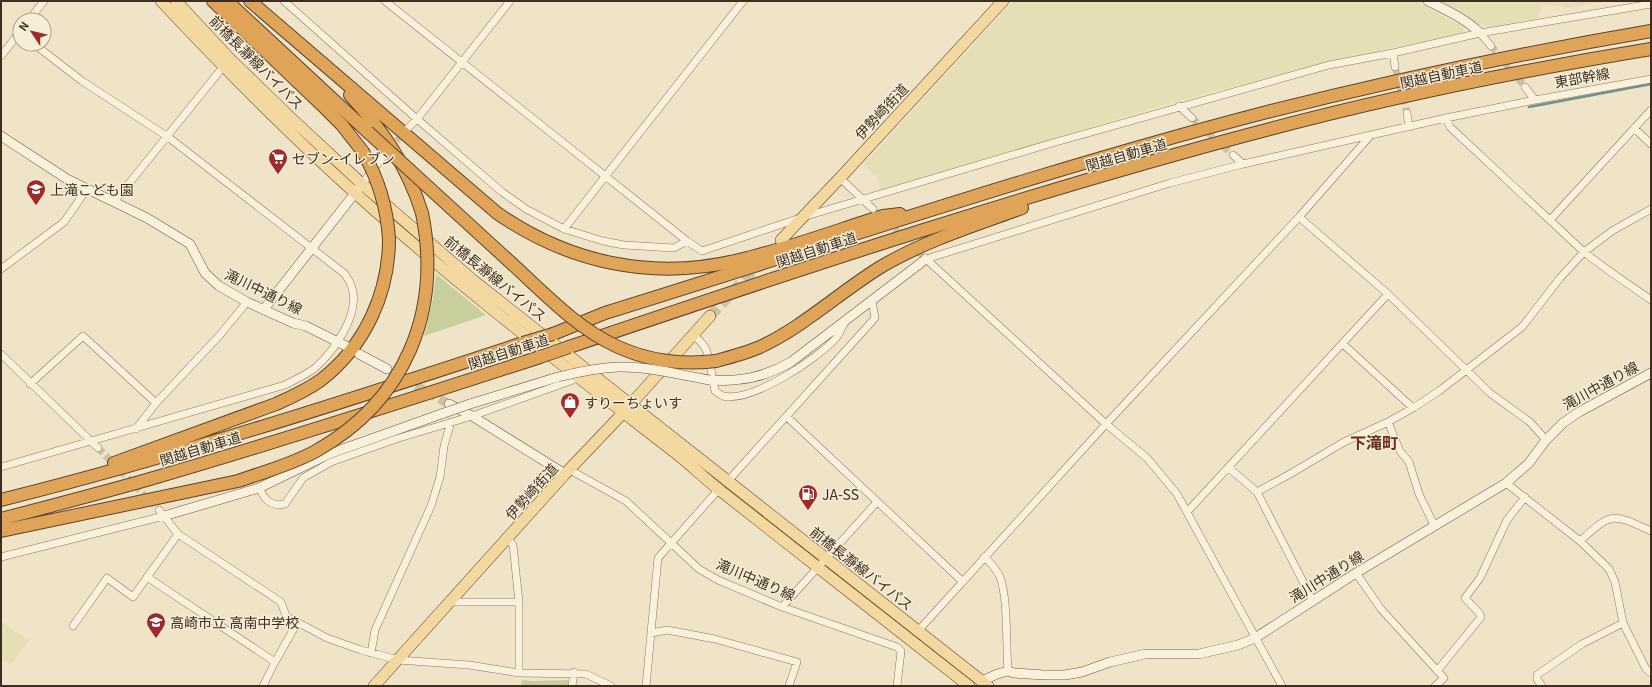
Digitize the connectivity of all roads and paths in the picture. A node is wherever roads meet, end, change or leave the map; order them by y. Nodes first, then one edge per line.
1 (44, 1) edge
2 (161, 1) edge
3 (176, 1) edge
4 (213, 1) edge
5 (227, 1) edge
6 (250, 1) edge
7 (284, 1) edge
8 (385, 1) edge
9 (510, 1) edge
10 (743, 1) edge
11 (1003, 1) edge
12 (1428, 1) edge
13 (1651, 4) edge
14 (35, 12) edge
15 (1651, 31) edge
16 (1480, 33) junction
17 (12, 42) edge
18 (301, 46) junction
19 (1491, 46) tunnel mouth
20 (1651, 49) edge
21 (44, 52) edge
22 (1393, 53) junction
23 (1, 56) edge
24 (461, 61) junction
25 (223, 67) junction
26 (1395, 67) tunnel mouth
27 (1651, 79) edge
28 (1525, 87) tunnel mouth
29 (1535, 100) junction
30 (1179, 106) junction
31 (1651, 110) edge
32 (1407, 113) tunnel mouth
33 (1192, 118) tunnel mouth
34 (1446, 118) junction
35 (417, 119) junction
36 (1409, 127) junction
37 (1634, 128) junction
38 (407, 129) tunnel mouth
39 (1370, 136) junction
40 (168, 137) junction
41 (2, 139) edge
42 (1651, 144) edge
43 (390, 149) tunnel mouth
44 (1233, 155) tunnel mouth
45 (1243, 164) junction
46 (1126, 169) junction
47 (604, 176) junction
48 (840, 178) junction
49 (87, 189) junction
50 (359, 189) junction
51 (862, 200) junction
52 (114, 202) junction
53 (873, 209) dead end
54 (931, 209) junction
55 (1651, 209) edge
56 (803, 217) junction
57 (1299, 217) junction
58 (1550, 220) junction
59 (564, 229) junction
60 (781, 240) dead end
61 (687, 241) junction
62 (312, 249) junction
63 (1584, 252) junction
64 (925, 258) junction
65 (1, 268) edge
66 (1388, 294) junction
67 (1651, 300) edge
68 (872, 301) junction
69 (247, 302) junction
70 (264, 309) junction
71 (710, 316) tunnel mouth
72 (845, 322) junction
73 (693, 335) junction
74 (342, 344) junction
75 (1343, 344) junction
76 (1, 354) edge
77 (359, 354) dead end
78 (387, 369) dead end
79 (1467, 370) junction
80 (712, 371) junction
81 (1651, 373) edge
82 (573, 380) dead end
83 (30, 384) junction
84 (156, 403) junction
85 (449, 404) tunnel mouth
86 (631, 404) junction
87 (1413, 408) junction
88 (623, 413) junction
89 (472, 416) junction
90 (786, 417) junction
91 (451, 422) junction
92 (1388, 422) junction
93 (1106, 424) junction
94 (136, 429) junction
95 (1546, 440) junction
96 (92, 442) junction
97 (98, 448) tunnel mouth
98 (1, 467) edge
99 (1229, 468) junction
100 (567, 472) junction
101 (728, 481) junction
102 (1506, 482) junction
103 (259, 488) junction
104 (719, 489) junction
105 (36, 491) junction
106 (1257, 492) junction
107 (1525, 497) junction
108 (1, 500) edge
109 (877, 502) junction
110 (1187, 512) junction
111 (161, 513) junction
112 (1, 519) edge
113 (1434, 525) junction
114 (1, 531) edge
115 (1651, 531) edge
116 (178, 534) junction
117 (508, 539) junction
118 (1580, 541) junction
119 (672, 543) junction
120 (1, 557) edge
121 (984, 557) junction
122 (822, 563) junction
123 (1356, 573) junction
124 (147, 577) junction
125 (962, 581) junction
126 (1313, 601) junction
127 (449, 602) junction
128 (519, 602) junction
129 (782, 606) junction
130 (297, 623) junction
131 (1623, 623) junction
132 (74, 626) dead end
133 (918, 631) junction
134 (651, 633) junction
135 (1255, 638) junction
136 (371, 653) junction
137 (398, 660) junction
138 (275, 662) junction
139 (1008, 671) junction
140 (1437, 671) junction
141 (574, 672) junction
142 (519, 673) junction
143 (1651, 673) edge
144 (985, 684) edge
145 (263, 686) edge
146 (374, 686) edge
147 (572, 686) edge
148 (611, 686) edge
149 (646, 686) edge
150 (790, 686) edge
151 (897, 686) edge
152 (970, 686) edge
153 (1282, 686) edge
154 (1435, 686) edge
155 (1542, 686) edge

1 - 14 street
2 - 25 main road, 前橋長瀞線バイパス
3 - 50 main road, 前橋長瀞線バイパス
4 - 105 highway, bridge
5 - 80 highway, bridge
6 - 18 highway
7 - 35 street
8 - 24 street
9 - 24 street
10 - 47 street
11 - 48 main road, 伊勢崎街道
12 - 16 street
13 - 16 street
15 - 54 highway, 関越自動車道
16 - 19 street
16 - 22 street
17 - 23 street
18 - 54 highway
18 - 114 highway, bridge
20 - 46 highway, 関越自動車道
21 - 40 street
22 - 26 street
22 - 30 street
24 - 35 street
24 - 47 street
25 - 40 street
25 - 50 main road, 前橋長瀞線バイパス
27 - 29 street, 東部幹線
28 - 29 street
29 - 34 street, 東部幹線
30 - 33 street
30 - 51 street
31 - 37 street
32 - 36 street
34 - 36 street, 東部幹線
34 - 58 street
35 - 38 street
35 - 59 street
36 - 39 street, 東部幹線
37 - 42 street
37 - 58 street
39 - 45 street, 東部幹線
39 - 57 street
40 - 52 street
40 - 62 street
41 - 49 street, 滝川中通り線
43 - 50 street
44 - 45 street
45 - 64 street, 東部幹線
46 - 80 highway
46 - 112 highway, 関越自動車道, bridge
47 - 59 street
47 - 61 street
48 - 51 street
48 - 56 main road, 伊勢崎街道
49 - 52 street, 滝川中通り線
49 - 65 street
50 - 62 street
50 - 86 main road, 前橋長瀞線バイパス
50 - 88 main road, 前橋長瀞線バイパス
51 - 53 street
51 - 56 street
52 - 69 street, 滝川中通り線
54 - 105 highway, 関越自動車道, bridge
55 - 63 street
56 - 60 main road, 伊勢崎街道
56 - 61 street
57 - 66 street
57 - 93 street
58 - 63 street
59 - 61 street
62 - 70 street
62 - 74 street
63 - 67 street
63 - 79 street
64 - 68 street
64 - 93 street
66 - 75 street
66 - 79 street
68 - 72 street
68 - 90 street
69 - 70 street, 滝川中通り線
69 - 84 street
70 - 74 street, 滝川中通り線
71 - 73 main road, 伊勢崎街道
72 - 80 street
72 - 80 street
73 - 80 street
73 - 86 main road, 伊勢崎街道
74 - 94 street
75 - 87 street
75 - 99 street
76 - 83 street
77 - 78 street
79 - 87 street
79 - 95 street
80 - 103 street, bridge
81 - 95 street, 滝川中通り線
82 - 89 street
83 - 84 street
83 - 96 street
84 - 94 street
85 - 89 street, 滝川中通り線
86 - 88 main road, 伊勢崎街道
86 - 101 main road, 前橋長瀞線バイパス
87 - 92 street
88 - 100 main road, 伊勢崎街道
88 - 104 main road, 前橋長瀞線バイパス
89 - 91 street
89 - 100 street, 滝川中通り線
90 - 101 street
90 - 109 street
91 - 103 street
91 - 136 street
92 - 106 street
92 - 113 street
93 - 110 street
93 - 121 street
94 - 96 street
95 - 102 street, 滝川中通り線
96 - 97 street
96 - 98 street
99 - 106 street
99 - 110 street
100 - 117 main road, 伊勢崎街道
100 - 119 street, 滝川中通り線
101 - 122 main road, 前橋長瀞線バイパス
102 - 107 street
102 - 113 street, 滝川中通り線
103 - 111 street
104 - 119 street
104 - 122 main road, 前橋長瀞線バイパス
105 - 108 highway, 関越自動車道
106 - 126 street
107 - 118 street
107 - 140 street
109 - 122 street
109 - 125 street
110 - 135 street
111 - 116 street
111 - 120 street
113 - 123 street, 滝川中通り線
115 - 118 street
116 - 124 street
116 - 130 street
117 - 127 main road, 伊勢崎街道
117 - 128 street
118 - 131 street
119 - 129 street, 滝川中通り線
119 - 134 street
121 - 125 street
121 - 139 street
122 - 129 street
122 - 133 main road, 前橋長瀞線バイパス
122 - 152 main road, 前橋長瀞線バイパス
123 - 126 street, 滝川中通り線
123 - 140 street
124 - 132 street
124 - 138 street
125 - 133 street
126 - 135 street, 滝川中通り線
127 - 128 street
127 - 137 main road, 伊勢崎街道
128 - 142 street
129 - 151 street, 滝川中通り線
130 - 136 street
130 - 138 street
131 - 143 street
131 - 155 street
133 - 144 main road, 前橋長瀞線バイパス
134 - 149 street
134 - 150 street
135 - 139 street, 滝川中通り線
135 - 153 street
136 - 137 street
137 - 142 street
137 - 146 main road, 伊勢崎街道
138 - 145 street
139 - 144 street, 滝川中通り線
140 - 154 street
141 - 142 street
141 - 147 street
141 - 148 street
144 - 152 street, 滝川中通り線

